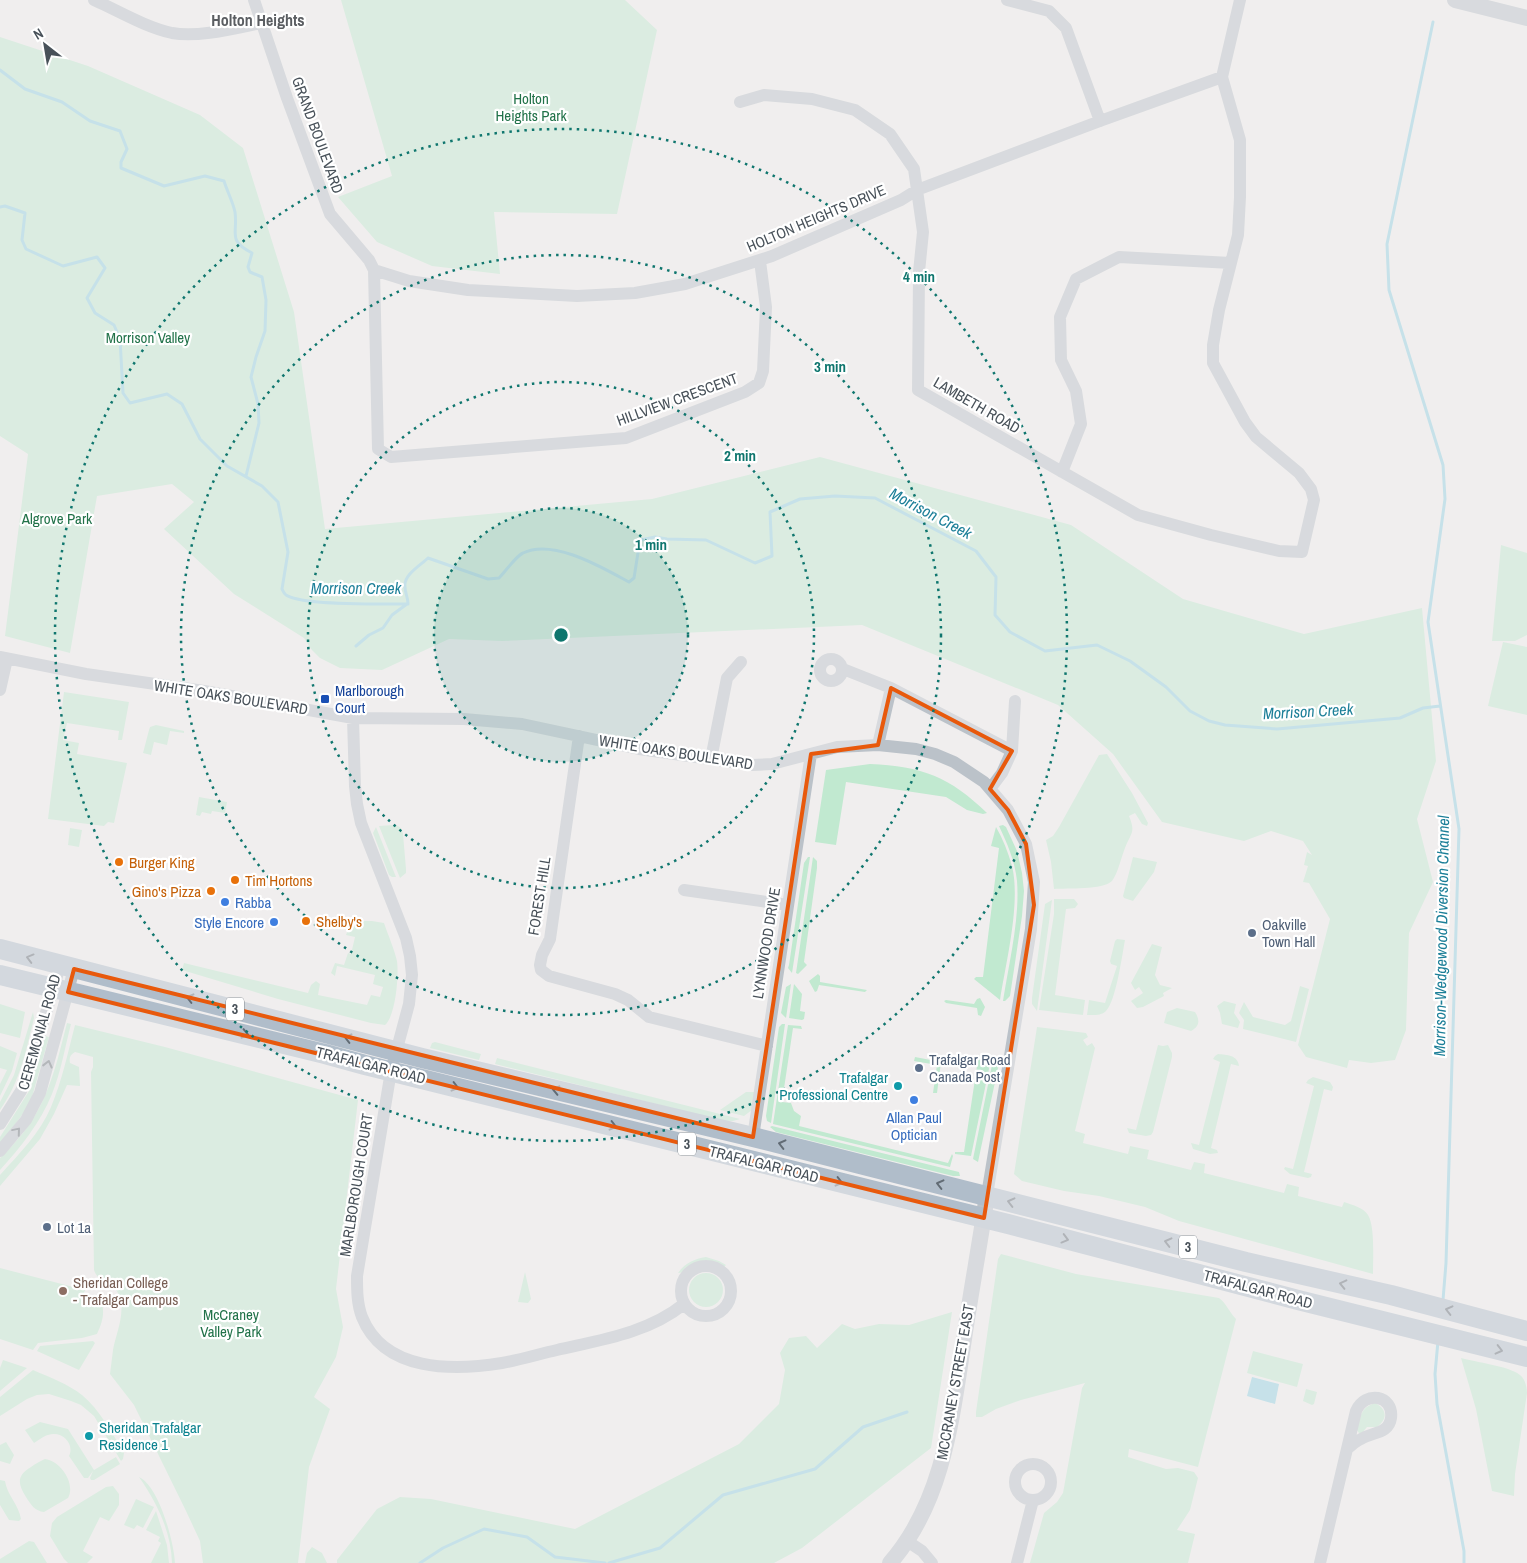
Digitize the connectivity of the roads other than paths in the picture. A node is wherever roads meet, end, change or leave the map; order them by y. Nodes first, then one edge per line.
1 (94, 0) edge
2 (254, 0) edge
3 (1007, 0) edge
4 (1240, 0) edge
5 (1455, 0) edge
6 (1527, 18) edge
7 (261, 23) junction
8 (1222, 77) junction
9 (740, 102) dead end
10 (1100, 121) junction
11 (917, 190) junction
12 (760, 261) junction
13 (1231, 263) junction
14 (374, 270) junction
15 (1062, 472) junction
16 (4, 658) edge
17 (741, 662) dead end
18 (843, 669) dead end
19 (891, 688) junction
20 (0, 690) edge
21 (1015, 701) dead end
22 (353, 718) junction
23 (579, 736) junction
24 (878, 745) junction
25 (1012, 751) junction
26 (811, 754) junction
27 (712, 759) junction
28 (990, 789) junction
29 (684, 890) dead end
30 (788, 905) junction
31 (0, 949) edge
32 (67, 968) junction
33 (0, 975) edge
34 (60, 990) junction
35 (767, 1046) junction
36 (395, 1051) junction
37 (391, 1071) junction
38 (0, 1124) edge
39 (753, 1137) junction
40 (0, 1151) edge
41 (987, 1195) junction
42 (984, 1218) junction
43 (684, 1304) junction
44 (1527, 1330) edge
45 (1527, 1357) edge
46 (1348, 1448) dead end
47 (1033, 1500) dead end
48 (907, 1541) junction
49 (890, 1563) edge
50 (932, 1563) edge
51 (1017, 1563) edge
52 (1320, 1563) edge

1 - 7 street
2 - 7 street, GRAND BOULEVARD
3 - 10 street
4 - 8 street
5 - 6 street
7 - 14 street, GRAND BOULEVARD
8 - 10 street, HOLTON HEIGHTS DRIVE
8 - 13 street
9 - 11 street, LAMBETH ROAD
10 - 11 street, HOLTON HEIGHTS DRIVE
11 - 12 street, HOLTON HEIGHTS DRIVE
11 - 15 street, LAMBETH ROAD
12 - 14 street, HOLTON HEIGHTS DRIVE
12 - 14 street, HILLVIEW CRESCENT
13 - 15 street
13 - 15 street, LAMBETH ROAD
16 - 20 street
16 - 22 street, WHITE OAKS BOULEVARD
17 - 27 street
18 - 19 street
19 - 24 street
19 - 25 street
21 - 25 street
22 - 23 street, WHITE OAKS BOULEVARD
22 - 36 street, MARLBOROUGH COURT
23 - 27 street, WHITE OAKS BOULEVARD
23 - 35 street, FOREST HILL
24 - 26 street, WHITE OAKS BOULEVARD
24 - 28 street, WHITE OAKS BOULEVARD
25 - 28 street
26 - 27 street, WHITE OAKS BOULEVARD
26 - 30 street, LYNNWOOD DRIVE
28 - 41 street, WHITE OAKS BOULEVARD
29 - 30 street
30 - 35 street, LYNNWOOD DRIVE
32 -> 31 main road, TRAFALGAR ROAD / 3
32 - 34 street, CEREMONIAL ROAD
36 -> 32 main road, TRAFALGAR ROAD / 3
33 - 34 main road, TRAFALGAR ROAD / 3
34 -> 37 main road, TRAFALGAR ROAD / 3
34 - 38 street, CEREMONIAL ROAD
40 -> 34 street, CEREMONIAL ROAD
35 - 39 street, LYNNWOOD DRIVE
36 - 37 street, MARLBOROUGH COURT
39 -> 36 main road, TRAFALGAR ROAD / 3
37 -> 42 main road, TRAFALGAR ROAD / 3
37 - 43 street, MARLBOROUGH COURT
41 -> 39 main road, TRAFALGAR ROAD / 3
41 - 42 street, WHITE OAKS BOULEVARD
44 -> 41 main road, TRAFALGAR ROAD / 3
42 -> 45 main road, TRAFALGAR ROAD / 3
42 - 48 street, MCCRANEY STREET EAST
43 - 43 street
46 - 52 street
47 - 51 street
48 - 49 street, MCCRANEY STREET EAST
48 - 50 street

